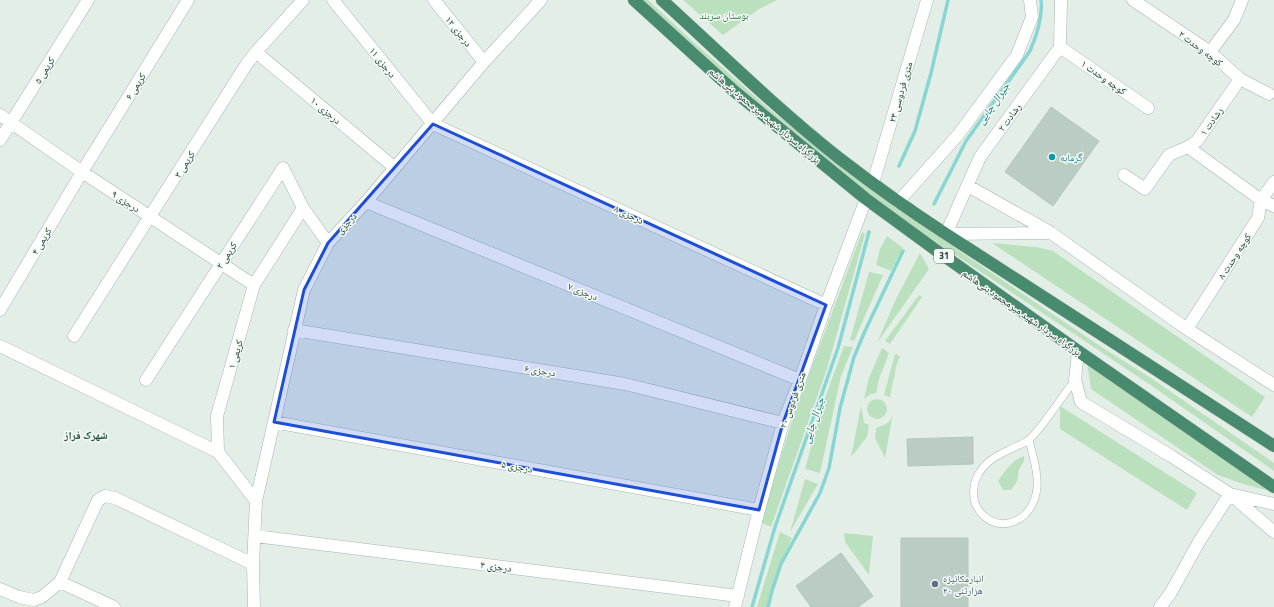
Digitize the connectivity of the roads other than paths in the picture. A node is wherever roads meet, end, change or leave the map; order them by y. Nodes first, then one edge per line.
1 (88, 0) edge
2 (188, 0) edge
3 (303, 0) edge
4 (333, 0) edge
5 (434, 0) edge
6 (540, 0) edge
7 (634, 0) edge
8 (662, 0) edge
9 (927, 0) edge
10 (1030, 0) edge
11 (1061, 0) edge
12 (1133, 0) edge
13 (1242, 0) edge
14 (1060, 47) junction
15 (256, 52) junction
16 (1210, 52) junction
17 (484, 62) junction
18 (1240, 79) junction
19 (1269, 94) dead end
20 (1148, 108) dead end
21 (0, 115) edge
22 (11, 122) junction
23 (433, 124) junction
24 (0, 140) edge
25 (1188, 147) junction
26 (395, 168) junction
27 (82, 172) junction
28 (1124, 175) dead end
29 (1274, 182) edge
30 (873, 183) junction
31 (968, 186) junction
32 (866, 199) junction
33 (1261, 200) junction
34 (366, 202) junction
35 (898, 202) junction
36 (1274, 206) edge
37 (303, 208) junction
38 (151, 217) junction
39 (1051, 233) junction
40 (946, 234) junction
41 (328, 243) junction
42 (221, 263) junction
43 (254, 285) junction
44 (826, 305) junction
45 (0, 310) edge
46 (1187, 329) junction
47 (294, 330) junction
48 (74, 336) dead end
49 (0, 346) edge
50 (1078, 351) junction
51 (146, 380) dead end
52 (800, 380) junction
53 (1075, 380) junction
54 (1274, 385) edge
55 (274, 422) junction
56 (783, 423) junction
57 (1029, 440) junction
58 (1274, 446) edge
59 (218, 452) junction
60 (1274, 487) edge
61 (1230, 494) junction
62 (256, 501) junction
63 (1274, 504) edge
64 (759, 510) junction
65 (1274, 532) edge
66 (255, 536) junction
67 (253, 564) junction
68 (60, 582) junction
69 (0, 589) edge
70 (736, 601) edge
71 (114, 607) edge
72 (254, 607) edge
73 (1160, 607) edge

1 - 22 street, کریمی ۵
2 - 27 street, کریمی ۶
3 - 15 street, کریمی ۳
4 - 23 street, درجزی ۱۱
5 - 17 street, درجزی ۱۲
6 - 17 street, درجزی
7 - 32 highway, بزرگراه سردار شهید میرمحمود بنی‌هاشم / 31
8 - 30 highway, بزرگراه سردار شهید میرمحمود بنی‌هاشم / 31
9 - 30 street, ۲۴ متری فردوسی
10 - 35 street
11 - 14 street
12 - 16 street, کوچه وحدت ۲
13 - 16 street
14 - 20 street, کوچه وحدت ۱
14 - 31 street, رشادت ۲
15 - 26 street, درجزی ۱۰
15 - 38 street, کریمی ۳
16 - 18 street, کوچه وحدت ۲
17 - 23 street, درجزی
18 - 19 street, کوچه وحدت ۲
18 - 25 street, رشادت ۱
21 - 22 street, درجزی ۹
22 - 24 street, کریمی ۵
22 - 27 street, درجزی ۹
23 - 26 street, درجزی
23 - 44 street, درجزی ۸
25 - 28 street, رشادت ۱
25 - 33 street
26 - 34 street, درجزی
27 - 38 street, درجزی ۹
27 - 45 street, کریمی ۴
29 - 33 street, کوچه وحدت ۸
30 - 35 highway, بزرگراه سردار شهید میرمحمود بنی‌هاشم / 31
31 - 39 street
31 - 40 street, رشادت ۲
32 - 44 street, ۲۰ متری فردوس
32 - 50 highway, بزرگراه سردار شهید میرمحمود بنی‌هاشم / 31
33 - 36 street
33 - 46 street, کوچه وحدت ۸
34 - 41 street, درجزی
34 - 52 street, درجزی ۷
35 - 40 highway, بزرگراه سردار شهید میرمحمود بنی‌هاشم / 31
37 - 41 street
37 - 42 street, کریمی ۲
37 - 43 street, کریمی ۱
38 - 42 street, درجزی ۹
38 - 48 street, کریمی ۳
39 - 40 street
39 - 46 street
40 - 58 highway, بزرگراه سردار شهید میرمحمود بنی‌هاشم / 31
41 - 47 street, درجزی
42 - 43 street, درجزی ۹
42 - 51 street, کریمی ۲
43 - 59 street, کریمی ۱
44 - 52 street, ۲۰ متری فردوس
46 - 54 street
47 - 55 street, درجزی
47 - 56 street, درجزی ۶
49 - 59 street
50 - 53 street
50 - 60 highway, بزرگراه سردار شهید میرمحمود بنی‌هاشم / 31
52 - 56 street, ۲۰ متری فردوس
53 - 57 lane
53 - 61 street
55 - 62 street, درجزی
55 - 64 street, درجزی ۵
56 - 64 street, ۲۰ متری فردوس
57 - 57 lane
59 - 62 street
61 - 63 street
61 - 65 street
61 - 73 street
62 - 66 street, درجزی
64 - 70 street, ۲۰ متری فردوس
66 - 67 street, درجزی
66 - 70 street, درجزی ۴
67 - 68 street
67 - 72 street, درجزی
68 - 69 street
68 - 71 street

